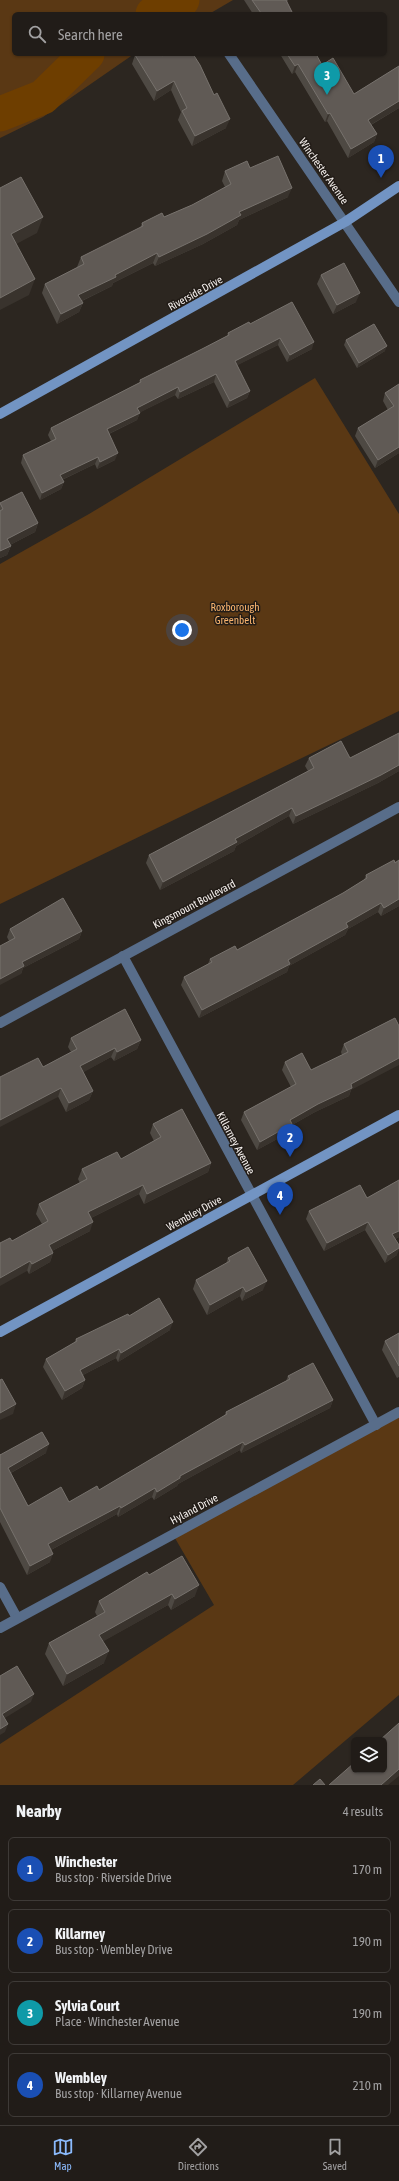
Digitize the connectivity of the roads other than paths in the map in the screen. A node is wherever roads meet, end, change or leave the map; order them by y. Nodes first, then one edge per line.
1 (230, 56) edge
2 (399, 186) edge
3 (345, 222) junction
4 (399, 302) edge
5 (0, 414) edge
6 (399, 807) edge
7 (123, 956) junction
8 (0, 1023) edge
9 (399, 1115) edge
10 (251, 1196) junction
11 (0, 1332) edge
12 (399, 1412) edge
13 (376, 1425) junction
14 (0, 1588) edge
15 (17, 1618) junction
16 (0, 1628) edge

1 - 3 street, Winchester Avenue
2 - 3 street, Riverside Drive
3 - 4 street, Winchester Avenue
3 - 5 street, Riverside Drive
6 - 7 street, Kingsmount Boulevard
7 - 8 street, Kingsmount Boulevard
7 - 10 street, Killarney Avenue
9 - 10 street, Wembley Drive
10 - 11 street, Wembley Drive
10 - 13 street, Killarney Avenue
12 - 13 street, Hyland Drive
13 - 15 street, Hyland Drive
14 - 15 street
15 - 16 street, Hyland Drive

